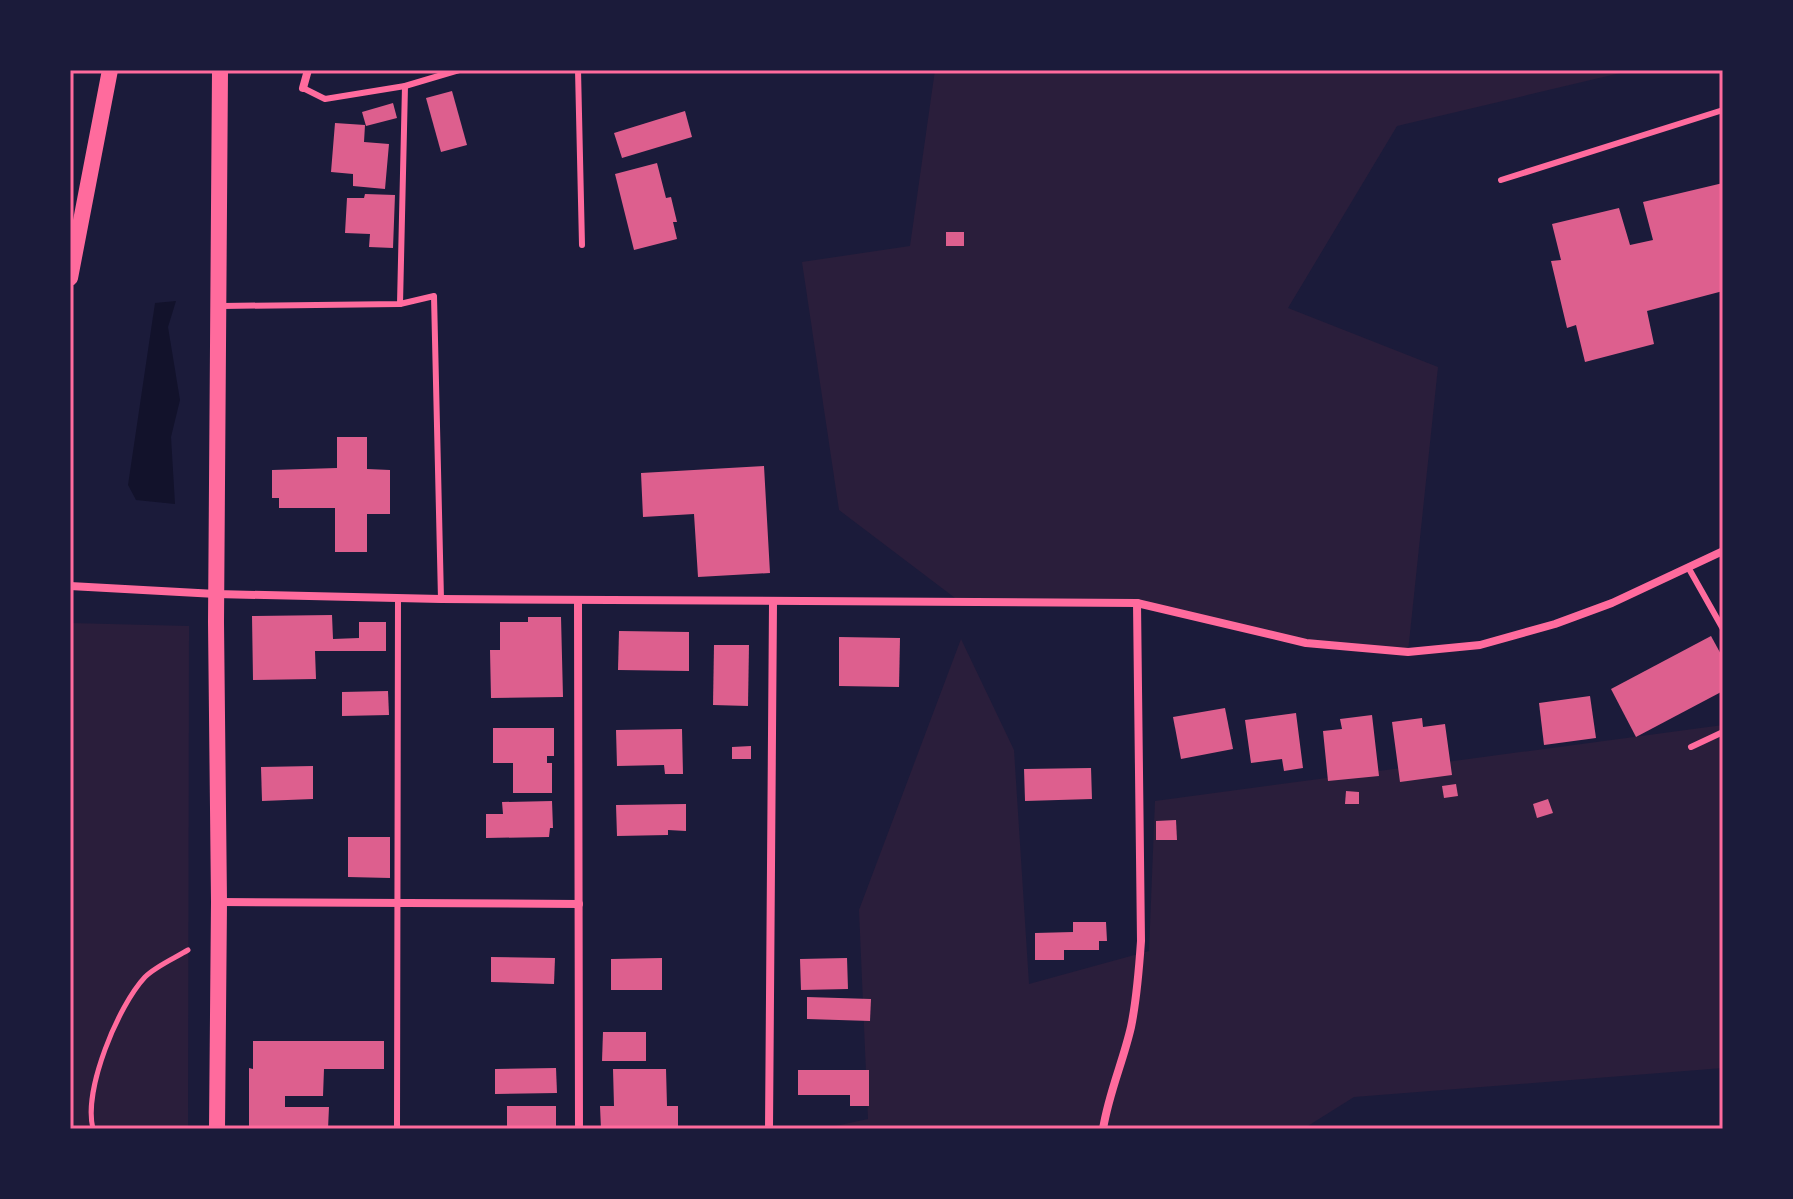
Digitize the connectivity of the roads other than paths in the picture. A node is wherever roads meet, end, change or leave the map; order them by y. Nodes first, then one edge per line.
1 (110, 70) edge
2 (220, 70) edge
3 (308, 70) edge
4 (459, 70) edge
5 (578, 70) edge
6 (405, 86) junction
7 (303, 88) joint
8 (1723, 110) edge
9 (1501, 180) dead end
10 (582, 245) dead end
11 (70, 278) edge
12 (400, 304) junction
13 (218, 306) junction
14 (1723, 551) edge
15 (1688, 567) junction
16 (70, 586) edge
17 (216, 594) junction
18 (398, 598) junction
19 (441, 599) junction
20 (578, 601) junction
21 (773, 603) junction
22 (1137, 603) junction
23 (1723, 629) edge
24 (1723, 732) edge
25 (1691, 747) dead end
26 (219, 902) junction
27 (398, 903) junction
28 (579, 904) junction
29 (217, 1129) edge
30 (397, 1129) edge
31 (579, 1129) edge
32 (769, 1129) edge
33 (1103, 1129) edge

1 - 11 main road
2 - 13 main road
3 - 7 street
4 - 6 lane
5 - 10 lane
6 - 7 lane
6 - 12 lane
8 - 9 lane
12 - 13 lane
12 - 19 lane
13 - 17 main road
14 - 15 street
15 - 22 street
15 - 23 lane
16 - 17 street
17 - 18 street
17 - 26 main road
18 - 19 street
18 - 27 lane
19 - 20 street
20 - 21 street
20 - 28 street
21 - 22 street
21 - 32 street
22 - 33 street
24 - 25 lane
26 - 27 street
26 - 29 main road
27 - 28 street
27 - 30 lane
28 - 31 street

